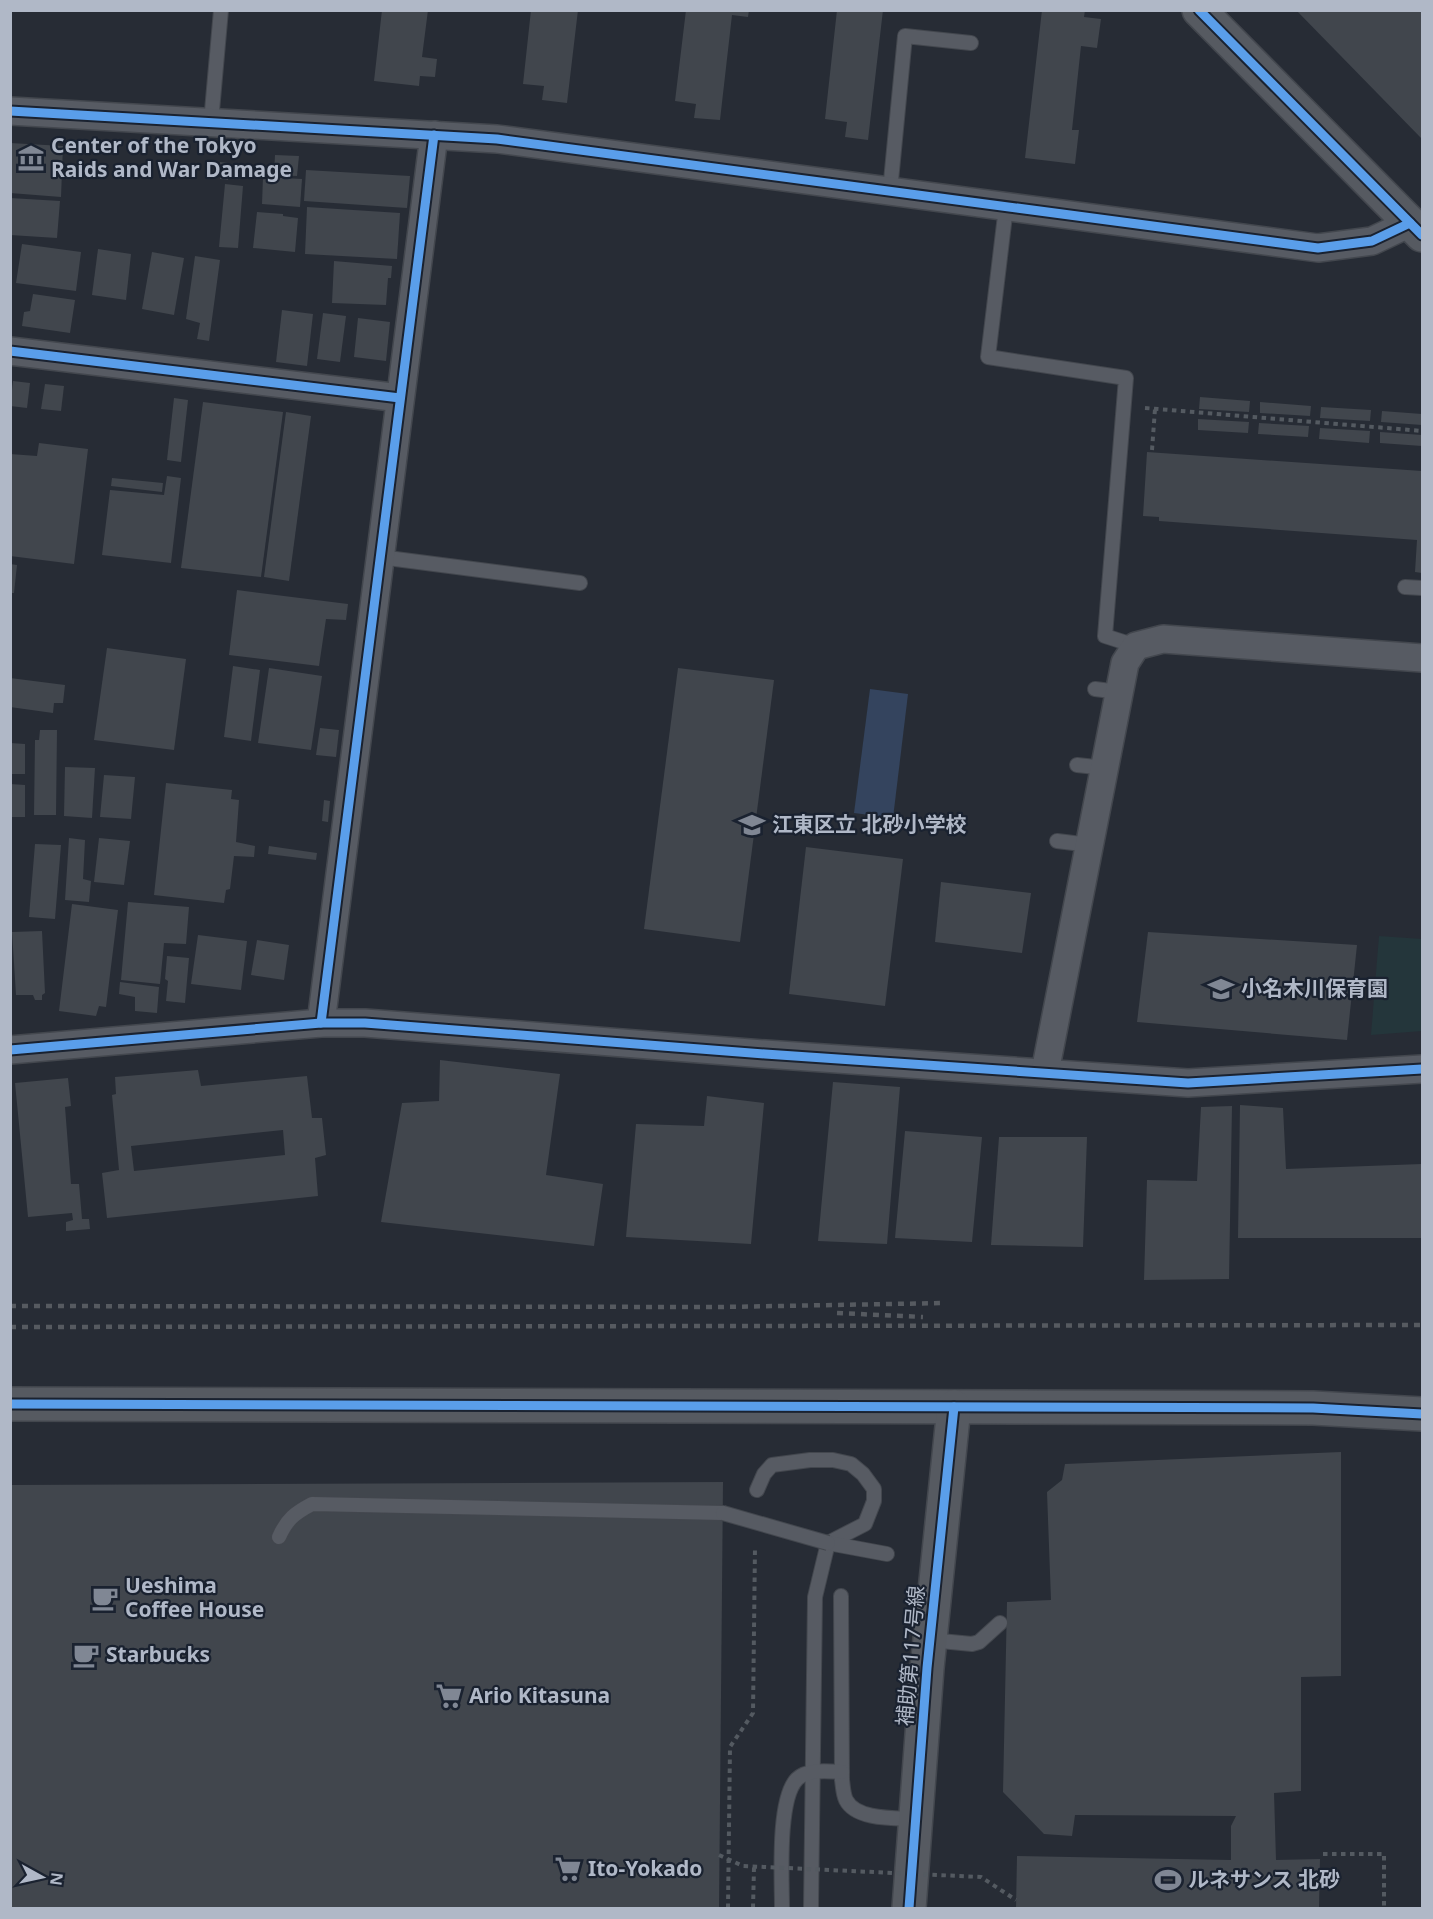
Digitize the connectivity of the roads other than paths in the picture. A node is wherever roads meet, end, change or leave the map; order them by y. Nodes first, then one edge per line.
1 (221, 10) edge
2 (1199, 10) edge
3 (971, 43) dead end
4 (10, 111) edge
5 (211, 122) junction
6 (434, 135) junction
7 (890, 191) junction
8 (1005, 207) junction
9 (1416, 229) edge
10 (10, 351) edge
11 (400, 398) junction
12 (380, 557) junction
13 (580, 583) dead end
14 (1405, 587) dead end
15 (1422, 588) edge
16 (1136, 646) junction
17 (1422, 658) edge
18 (1077, 765) dead end
19 (1105, 768) junction
20 (1057, 841) dead end
21 (1089, 845) junction
22 (321, 1023) junction
23 (10, 1050) edge
24 (1422, 1069) edge
25 (1045, 1072) junction
26 (10, 1404) edge
27 (954, 1407) junction
28 (1422, 1414) edge
29 (758, 1490) dead end
30 (279, 1537) dead end
31 (828, 1543) junction
32 (887, 1554) dead end
33 (841, 1596) dead end
34 (1000, 1623) dead end
35 (930, 1640) junction
36 (842, 1772) junction
37 (813, 1773) junction
38 (914, 1819) junction
39 (782, 1908) edge
40 (811, 1908) edge
41 (909, 1908) edge

1 - 5 lane
2 - 9 street
3 - 7 lane
4 - 5 street
5 - 6 street
6 - 7 street
6 - 11 street
7 - 8 street
8 - 9 street
8 - 16 lane
10 - 11 street
11 - 12 street
12 - 13 lane
12 - 22 street
14 - 15 lane
16 - 17 street
16 - 19 street
18 - 19 lane
19 - 21 street
20 - 21 lane
21 - 25 street
22 - 23 street
22 - 25 street
24 - 25 street
26 - 27 street
27 - 28 street
27 - 35 street, 補助第117号線
29 - 31 lane
30 - 31 lane, bridge
31 - 32 lane
31 - 37 lane
33 - 36 lane
34 - 35 lane
35 - 38 street, 補助第117号線
36 - 37 lane
36 - 38 lane
37 - 39 lane
37 - 40 lane
38 - 41 street, 補助第117号線

